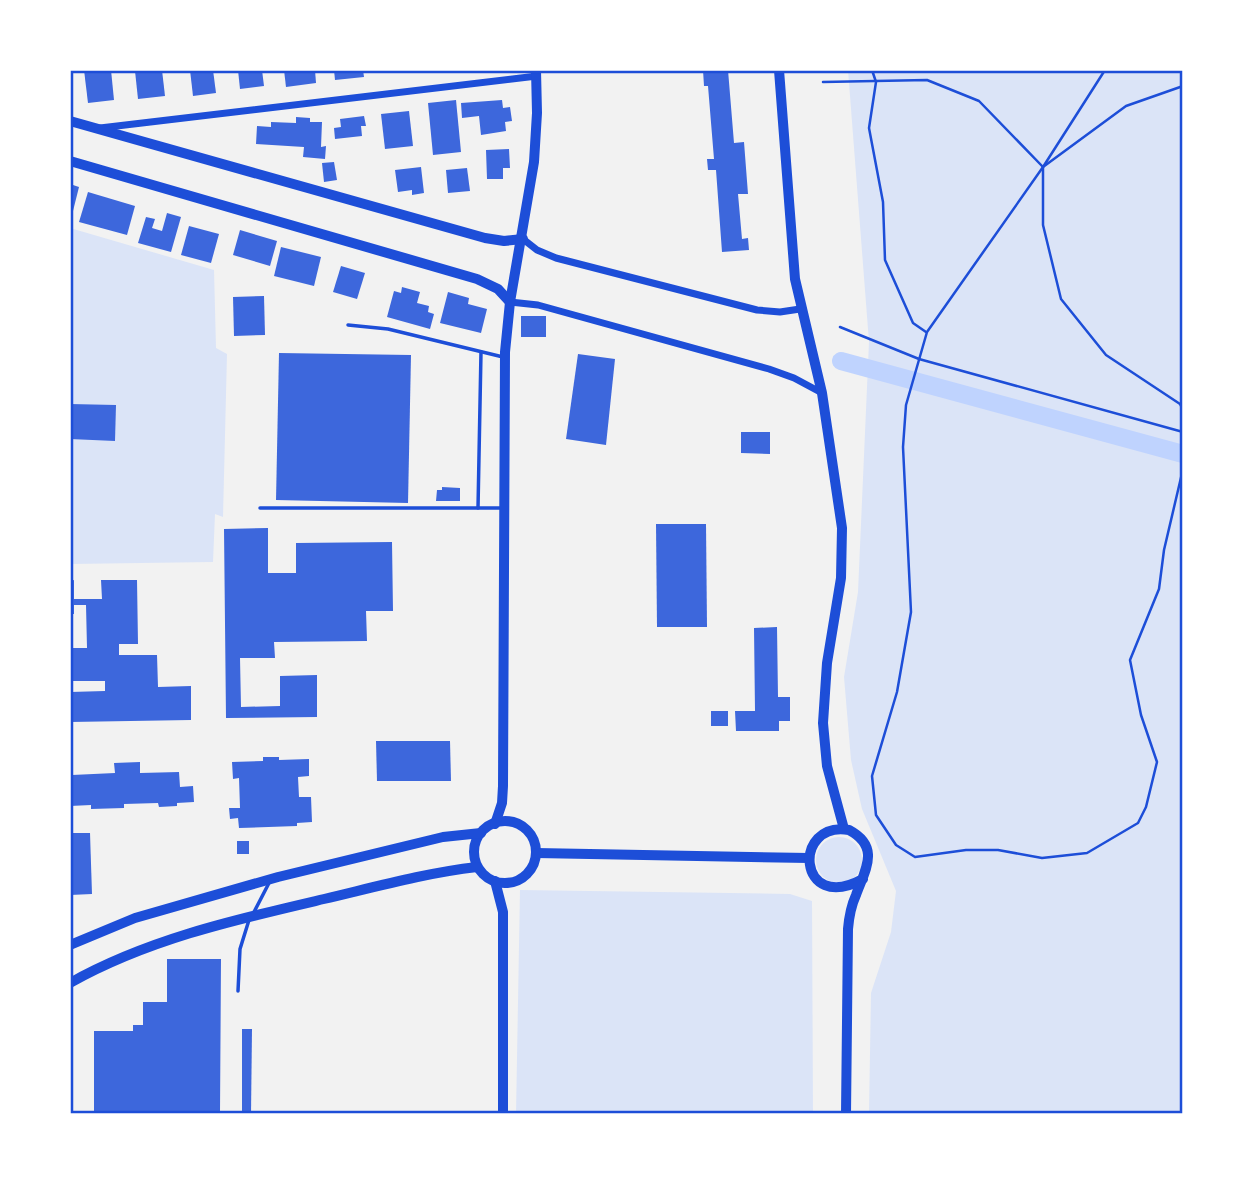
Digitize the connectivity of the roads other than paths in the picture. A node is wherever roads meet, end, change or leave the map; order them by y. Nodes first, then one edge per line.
1 (779, 70) edge
2 (537, 73) edge
3 (70, 121) edge
4 (96, 128) junction
5 (70, 161) edge
6 (523, 239) junction
7 (510, 302) junction
8 (800, 309) junction
9 (348, 325) dead end
10 (481, 352) junction
11 (505, 358) junction
12 (822, 393) junction
13 (260, 508) dead end
14 (478, 508) junction
15 (503, 508) junction
16 (495, 824) junction
17 (844, 829) junction
18 (481, 833) junction
19 (536, 853) junction
20 (809, 858) junction
21 (477, 867) junction
22 (272, 878) junction
23 (863, 879) junction
24 (495, 881) junction
25 (251, 917) junction
26 (70, 945) edge
27 (70, 983) edge
28 (238, 991) dead end
29 (503, 1114) edge
30 (846, 1114) edge

1 - 8 street
2 - 4 street
2 - 6 street
3 - 4 street
4 - 6 street
5 - 7 street
6 - 7 street
6 - 8 street
7 - 11 street
7 - 12 street
8 - 12 street
9 - 10 lane
10 - 11 lane
10 - 14 lane
11 - 15 street
12 - 17 street
13 - 14 lane
14 - 15 lane
15 - 16 street
16 - 18 street
16 - 19 street
17 - 20 street
17 - 23 street
18 - 21 street
18 - 22 street
19 - 20 street
19 - 24 street
20 - 23 street
21 - 24 street
21 - 25 street
22 - 25 lane
22 - 26 street
23 - 30 street
24 - 29 street
25 - 27 street
25 - 28 lane

